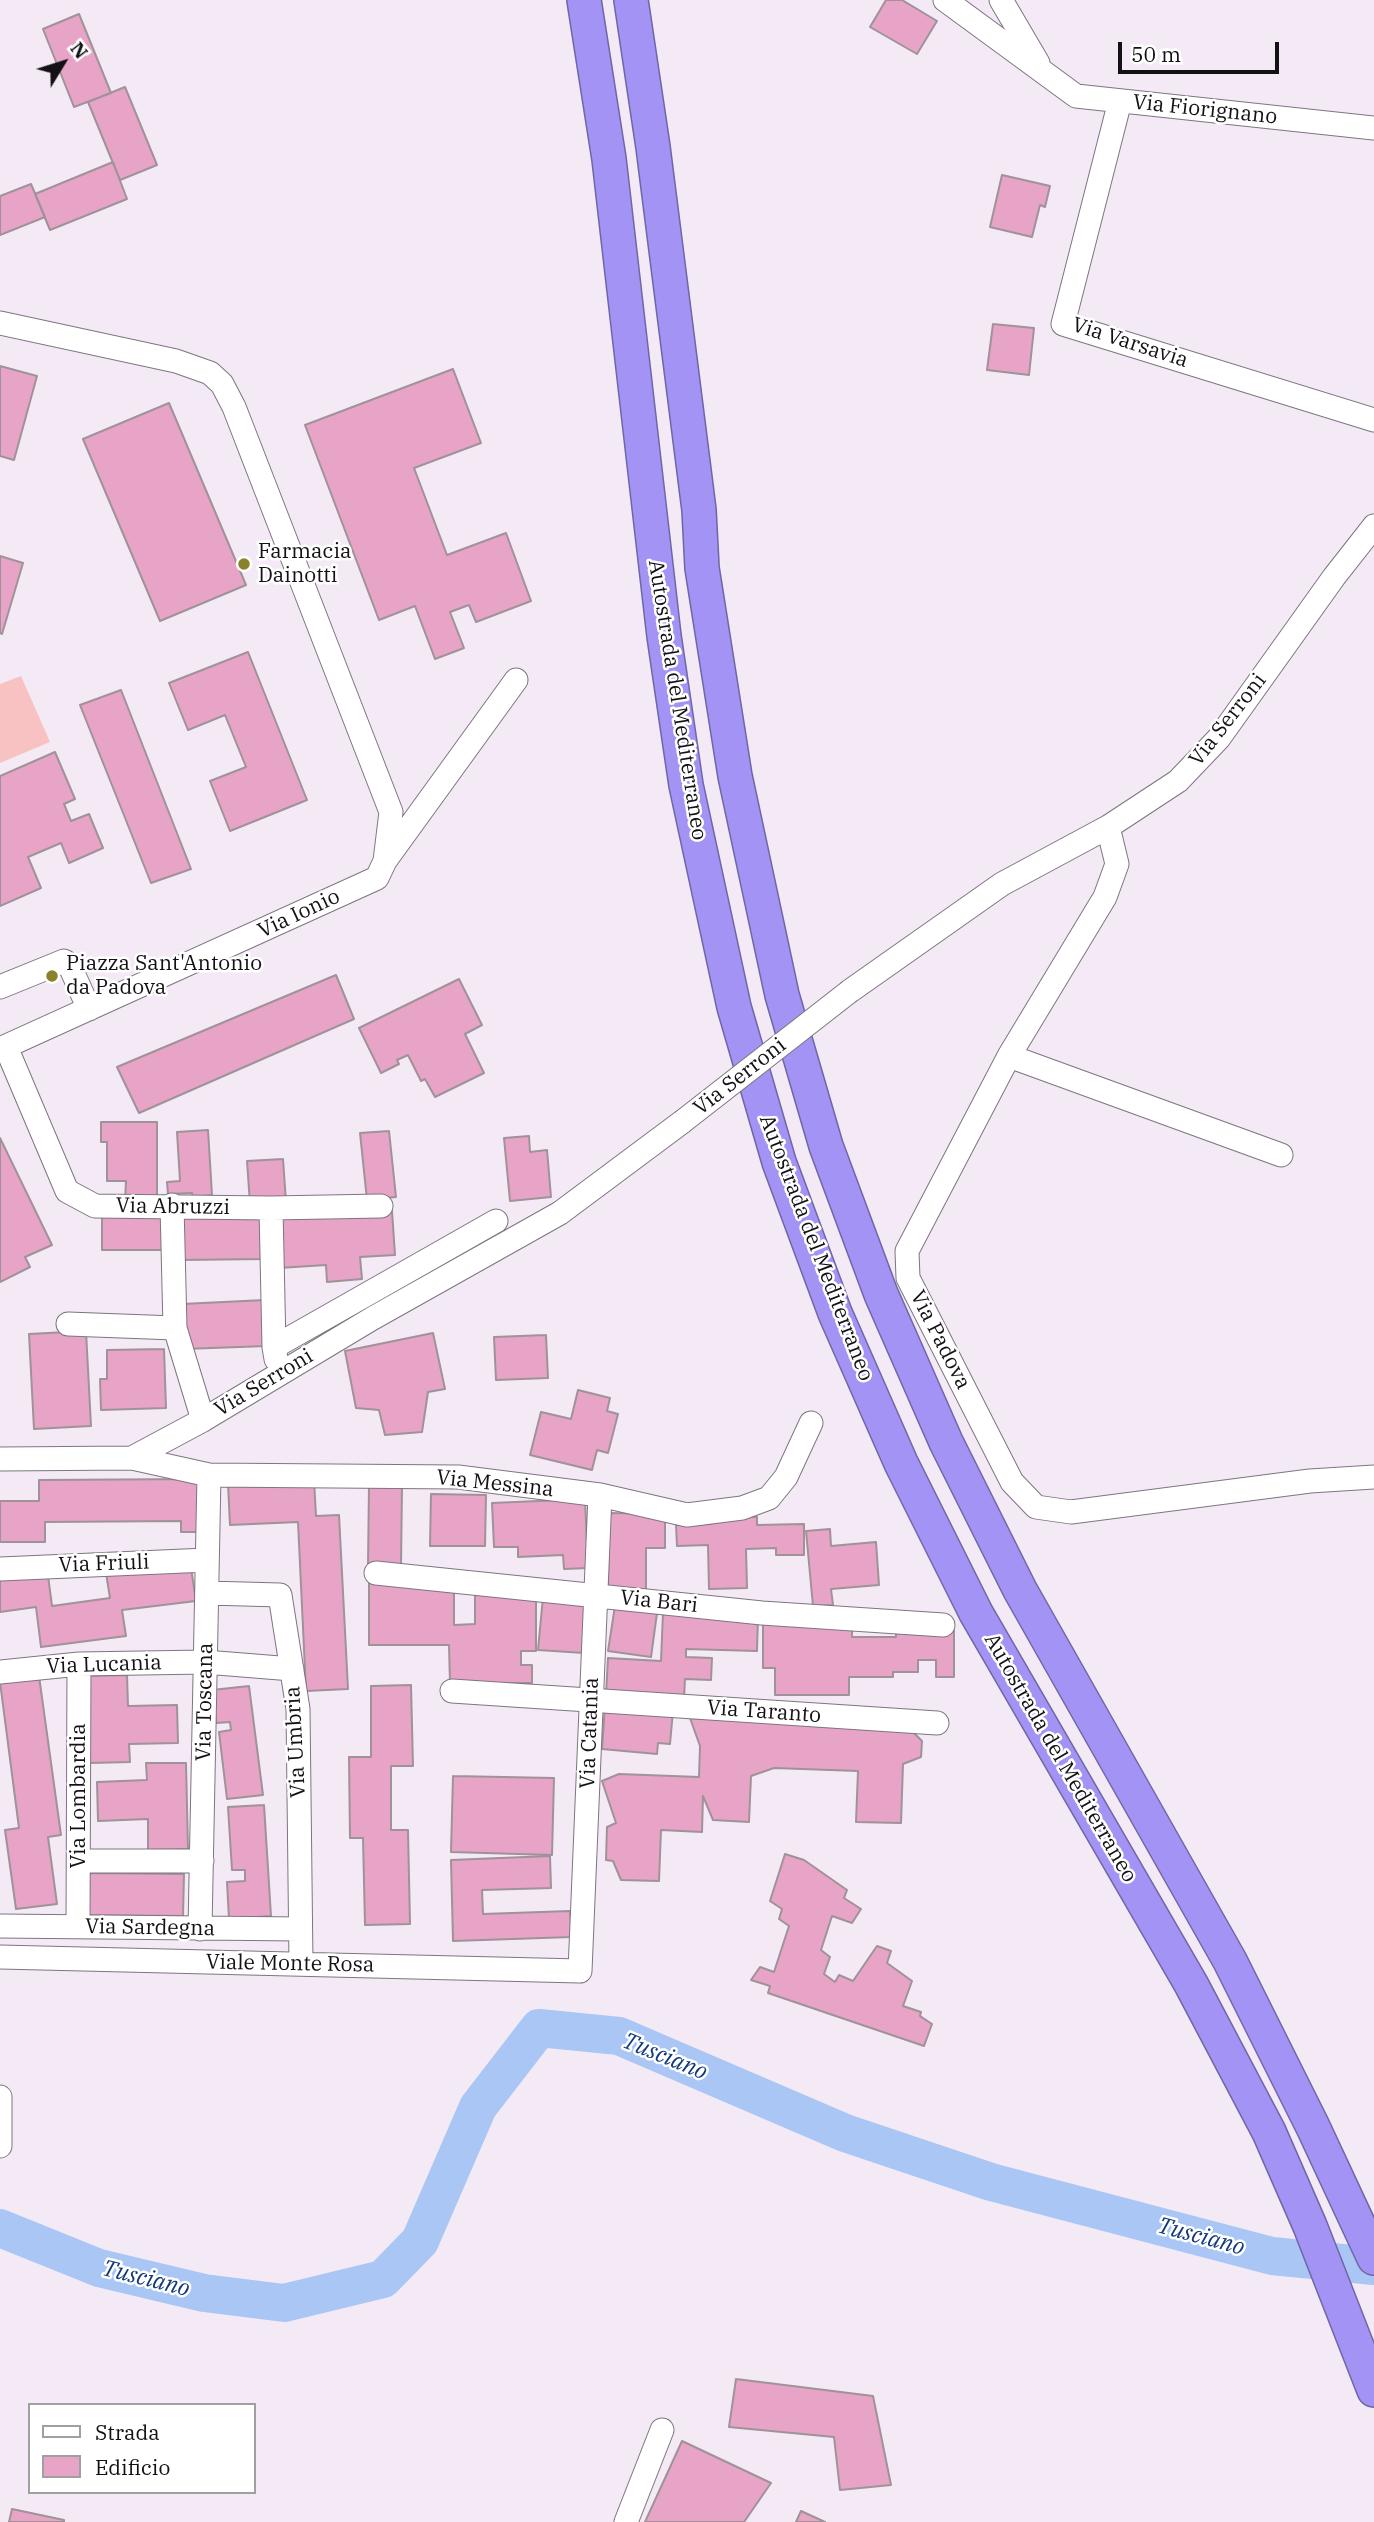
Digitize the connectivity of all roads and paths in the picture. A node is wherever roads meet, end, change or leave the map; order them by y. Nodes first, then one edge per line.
1 (584, 0) edge
2 (631, 0) edge
3 (945, 0) edge
4 (1000, 0) edge
5 (1043, 72) junction
6 (1120, 101) junction
7 (1374, 128) edge
8 (0, 323) edge
9 (1374, 420) edge
10 (1374, 526) edge
11 (516, 680) dead end
12 (1108, 827) junction
13 (386, 861) junction
14 (0, 987) edge
15 (89, 1009) junction
16 (3, 1048) edge
17 (1009, 1056) junction
18 (1281, 1155) dead end
19 (172, 1205) junction
20 (381, 1206) dead end
21 (271, 1208) junction
22 (496, 1221) dead end
23 (68, 1324) dead end
24 (175, 1328) junction
25 (274, 1347) junction
26 (279, 1372) junction
27 (203, 1420) junction
28 (811, 1423) dead end
29 (132, 1458) junction
30 (0, 1460) edge
31 (209, 1475) junction
32 (1374, 1477) edge
33 (600, 1495) junction
34 (208, 1560) junction
35 (0, 1569) edge
36 (376, 1573) dead end
37 (207, 1593) junction
38 (596, 1595) junction
39 (943, 1625) dead end
40 (205, 1662) junction
41 (79, 1664) junction
42 (292, 1669) junction
43 (0, 1672) edge
44 (452, 1691) dead end
45 (592, 1700) junction
46 (937, 1723) dead end
47 (79, 1861) junction
48 (202, 1861) junction
49 (0, 1926) edge
50 (78, 1927) junction
51 (300, 1928) junction
52 (200, 1929) junction
53 (0, 1957) edge
54 (300, 1964) junction
55 (580, 1972) joint
56 (0, 2097) edge
57 (1, 2142) edge
58 (1374, 2258) edge
59 (1374, 2390) edge
60 (662, 2430) dead end
61 (626, 2522) edge

1 - 59 highway, Autostrada del Mediterraneo
2 - 58 highway
3 - 5 street, Via Fiorignano
4 - 5 street, Via Fiorignano
5 - 6 street, Via Fiorignano
6 - 7 street, Via Fiorignano
6 - 9 street, Via Varsavia
8 - 13 street
10 - 12 street, Via Serroni
11 - 13 street, Via Ionio
12 - 17 street, Via Padova
12 - 26 street, Via Serroni, bridge
13 - 15 street, Via Ionio
14 - 15 street
15 - 16 street, Via Ionio
16 - 19 street, Via Abruzzi
17 - 18 street
17 - 32 street, Via Padova
19 - 21 street, Via Abruzzi
19 - 24 street
20 - 21 street, Via Abruzzi
21 - 25 street
22 - 25 street
23 - 24 street
24 - 27 street
25 - 26 street
26 - 27 street, Via Serroni
27 - 29 street, Via Serroni
28 - 33 street, Via Messina
29 - 30 street, Via Serroni
29 - 31 street, Via Messina
31 - 33 street, Via Messina
31 - 34 street, Via Toscana
33 - 38 street, Via Catania
34 - 35 street, Via Friuli
34 - 37 street, Via Toscana
36 - 38 street, Via Bari
37 - 40 street, Via Toscana
37 - 42 street, Via Umbria
38 - 39 street, Via Bari
38 - 45 street, Via Catania
40 - 41 street, Via Lucania
40 - 42 street, Via Lucania
40 - 48 street, Via Toscana
41 - 43 street, Via Lucania
41 - 47 street, Via Lombardia
42 - 51 street, Via Umbria
44 - 45 street, Via Taranto
45 - 46 street, Via Taranto
45 - 55 street, Via Catania
47 - 48 street
47 - 50 street, Via Lombardia
48 - 52 street, Via Toscana
49 - 50 street, Via Sardegna
50 - 52 street, Via Sardegna
51 - 52 street, Via Sardegna
51 - 54 street, Via Umbria
53 - 54 street, Viale Monte Rosa
54 - 55 street, Viale Monte Rosa
56 - 57 street
60 - 61 street

